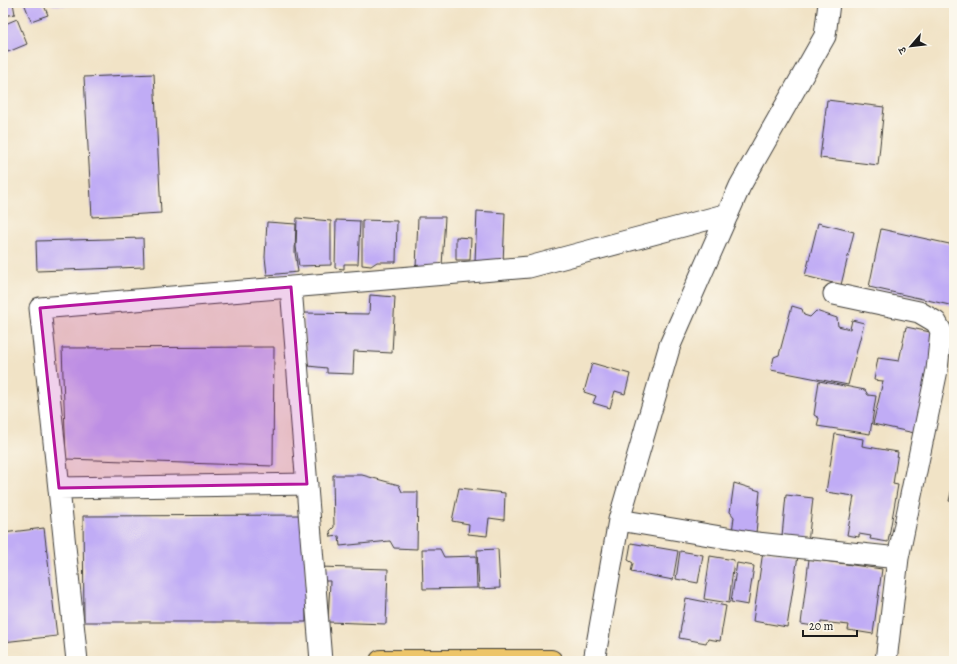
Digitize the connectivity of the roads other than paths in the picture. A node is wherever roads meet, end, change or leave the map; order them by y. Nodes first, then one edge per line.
1 (829, 3) edge
2 (728, 214) junction
3 (291, 287) junction
4 (834, 294) dead end
5 (307, 484) junction
6 (59, 488) junction
7 (618, 520) junction
8 (898, 558) junction
9 (77, 661) edge
10 (321, 661) edge
11 (381, 661) edge
12 (551, 661) edge
13 (594, 661) edge
14 (886, 661) edge

1 - 2 street
2 - 3 street
2 - 7 street
3 - 5 street
3 - 6 street
4 - 8 street
5 - 6 street
5 - 10 street
6 - 9 street
7 - 8 street
7 - 13 street
8 - 14 street
11 - 12 main road

